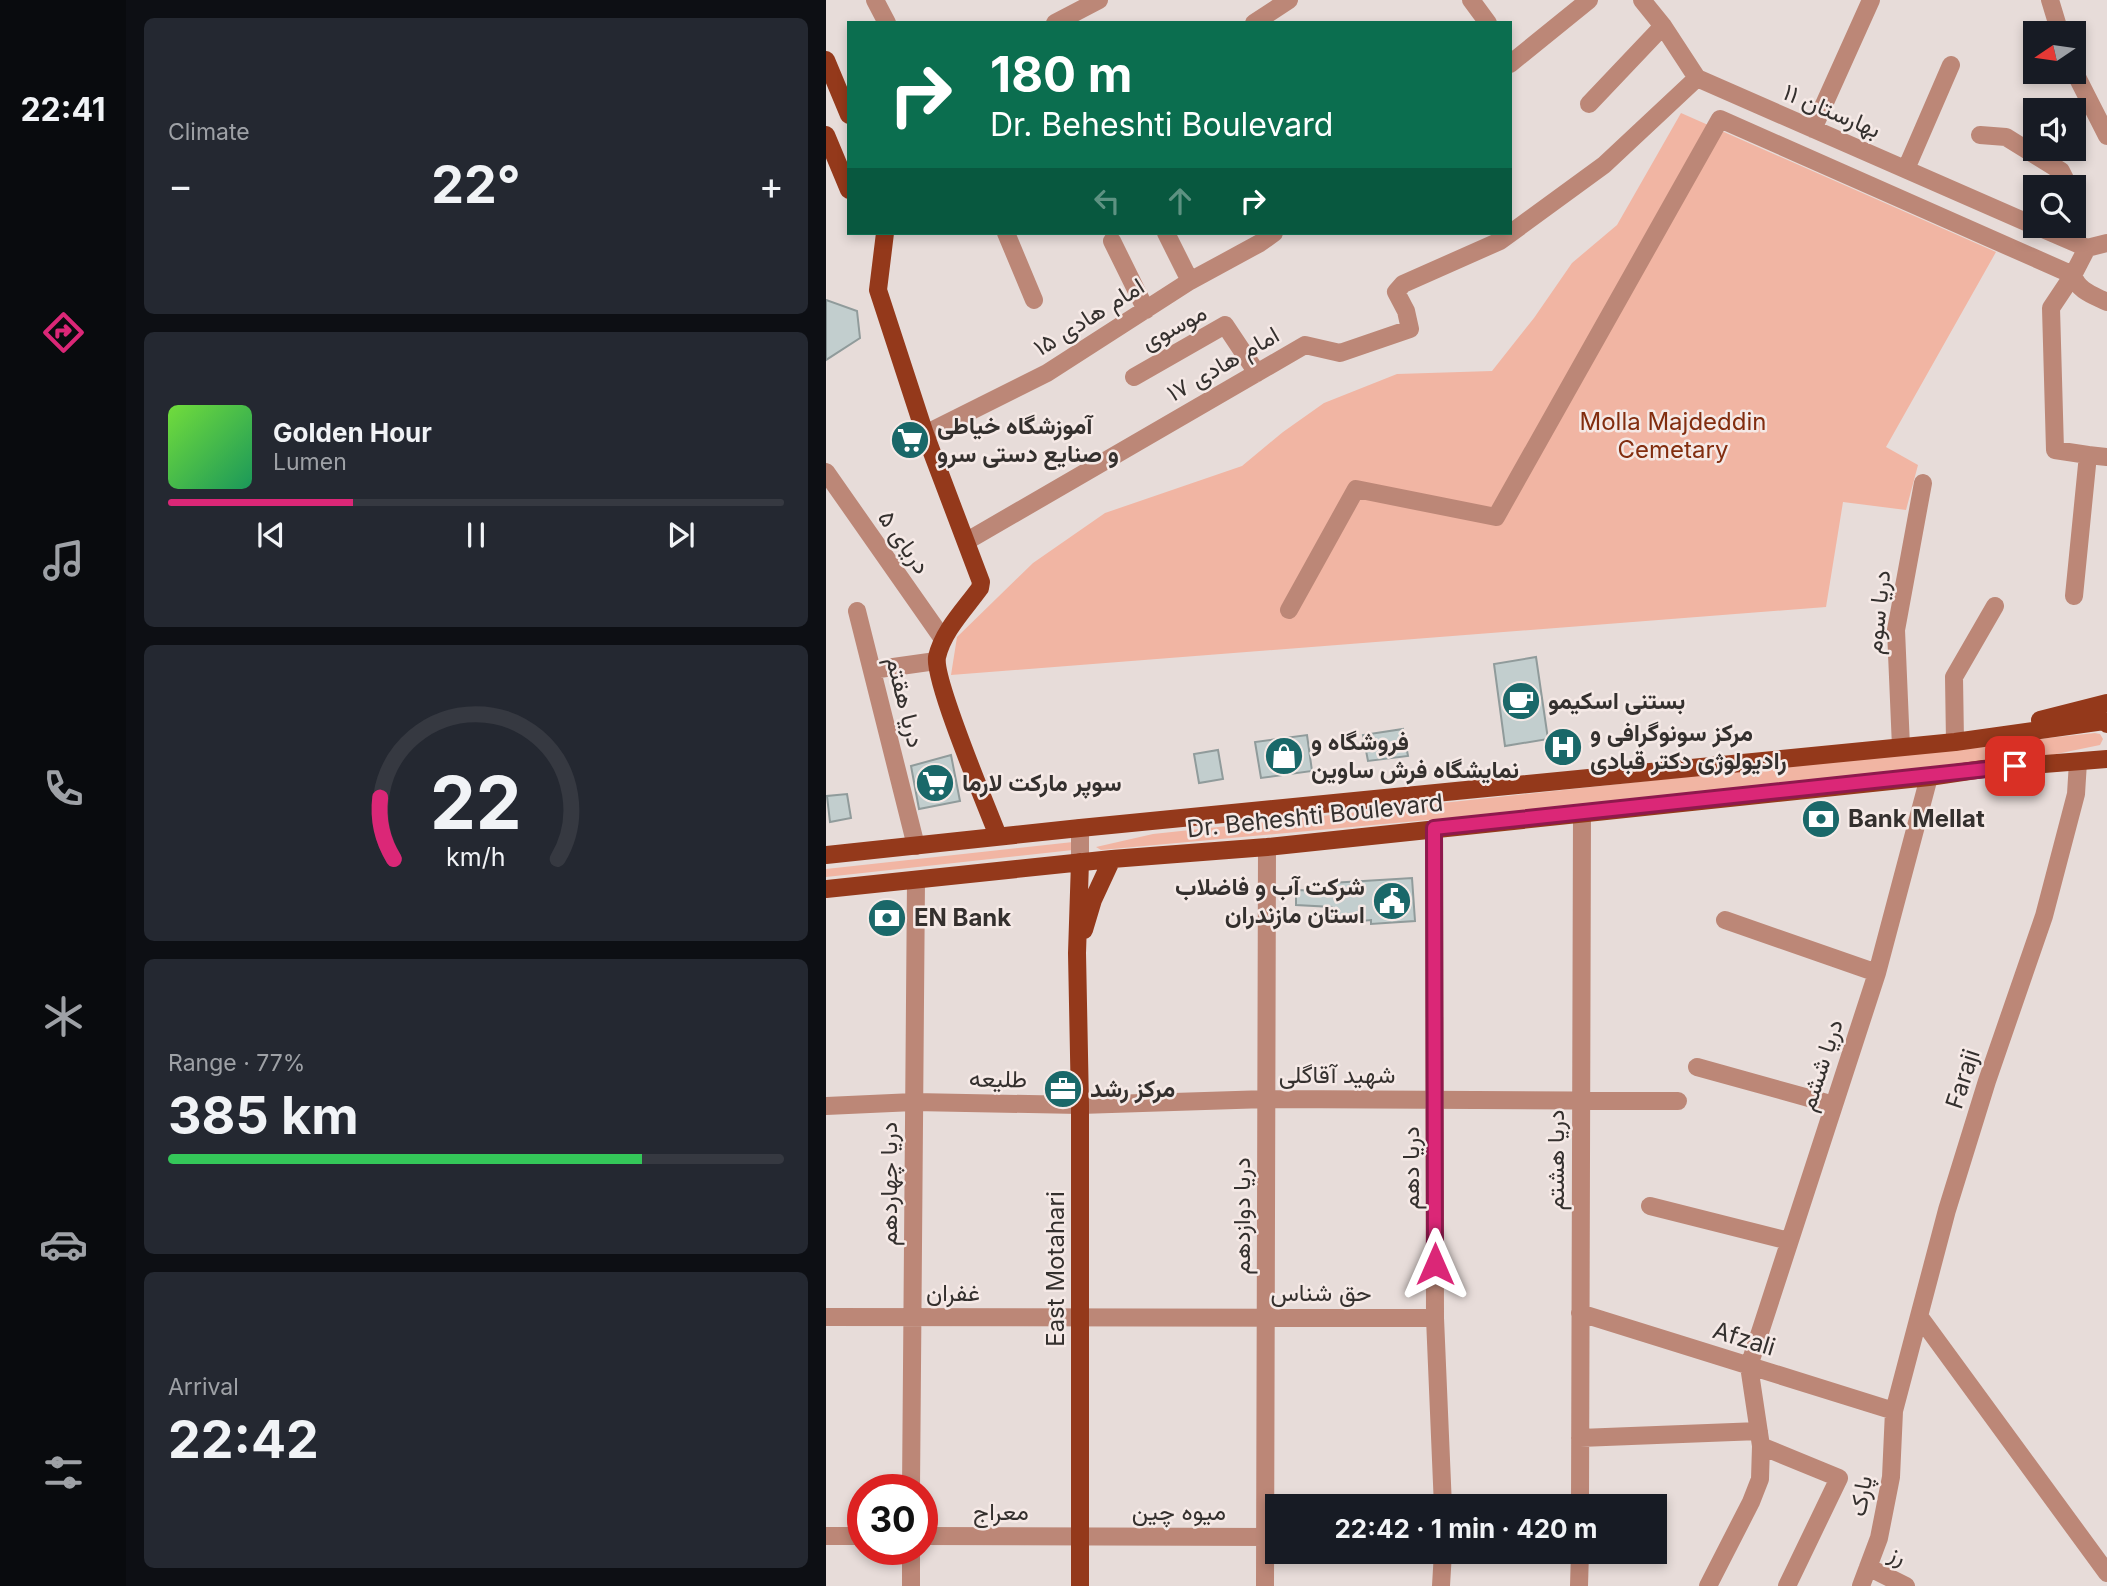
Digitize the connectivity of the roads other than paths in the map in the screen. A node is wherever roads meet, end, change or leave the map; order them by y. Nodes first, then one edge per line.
1 (875, 0) edge
2 (1471, 0) edge
3 (1589, 0) edge
4 (1642, 0) edge
5 (1871, 0) edge
6 (2050, 0) edge
7 (1090, 2) edge
8 (1282, 11) edge
9 (886, 21) edge
10 (1058, 21) edge
11 (1259, 21) edge
12 (1487, 21) edge
13 (2056, 21) edge
14 (1663, 26) junction
15 (1512, 59) edge
16 (826, 60) edge
17 (1951, 65) dead end
18 (1697, 78) junction
19 (2081, 84) edge
20 (1589, 104) dead end
21 (847, 110) edge
22 (1814, 129) junction
23 (2107, 133) edge
24 (826, 135) edge
25 (1980, 135) dead end
26 (1906, 169) junction
27 (2064, 175) edge
28 (847, 185) edge
29 (2023, 221) edge
30 (1512, 232) edge
31 (883, 235) edge
32 (1007, 235) edge
33 (1167, 235) edge
34 (1271, 235) edge
35 (1508, 235) edge
36 (2072, 238) edge
37 (1112, 240) dead end
38 (2107, 243) edge
39 (2087, 248) junction
40 (2073, 275) junction
41 (1190, 281) junction
42 (1034, 300) dead end
43 (2107, 302) edge
44 (1146, 310) junction
45 (1257, 373) junction
46 (1134, 377) dead end
47 (925, 434) junction
48 (2088, 455) junction
49 (2107, 457) edge
50 (826, 472) edge
51 (1923, 483) dead end
52 (967, 541) junction
53 (2074, 596) dead end
54 (1995, 606) dead end
55 (1290, 610) dead end
56 (857, 611) dead end
57 (943, 639) junction
58 (936, 661) junction
59 (872, 670) junction
60 (2107, 703) edge
61 (2107, 724) edge
62 (1955, 742) junction
63 (1901, 747) junction
64 (2105, 758) edge
65 (2078, 762) junction
66 (1929, 777) junction
67 (1582, 813) junction
68 (1080, 828) junction
69 (1434, 828) junction
70 (998, 836) junction
71 (916, 846) junction
72 (1268, 847) junction
73 (827, 852) edge
74 (1112, 859) junction
75 (1080, 862) junction
76 (916, 880) junction
77 (826, 889) edge
78 (1725, 920) dead end
79 (1077, 953) junction
80 (1877, 972) junction
81 (1697, 1067) dead end
82 (1266, 1099) junction
83 (1436, 1100) junction
84 (1580, 1101) junction
85 (1678, 1101) dead end
86 (914, 1102) junction
87 (1080, 1105) junction
88 (1834, 1105) junction
89 (826, 1106) edge
90 (1650, 1206) dead end
91 (1789, 1241) junction
92 (1580, 1313) junction
93 (826, 1317) edge
94 (913, 1317) junction
95 (1080, 1317) junction
96 (1919, 1317) junction
97 (1266, 1318) junction
98 (1435, 1318) junction
99 (1749, 1366) junction
100 (1894, 1412) junction
101 (1580, 1438) junction
102 (1760, 1438) junction
103 (912, 1474) edge
104 (1270, 1494) edge
105 (1442, 1494) edge
106 (1580, 1494) edge
107 (826, 1536) edge
108 (847, 1536) edge
109 (938, 1536) edge
110 (1080, 1536) junction
111 (1265, 1537) edge
112 (2101, 1554) edge
113 (1268, 1564) edge
114 (1442, 1564) edge
115 (1580, 1564) edge
116 (911, 1565) edge
117 (1868, 1567) junction
118 (2107, 1573) edge
119 (911, 1586) edge
120 (1080, 1586) edge
121 (1265, 1586) edge
122 (1441, 1586) edge
123 (1579, 1586) edge
124 (1708, 1586) edge
125 (1787, 1586) edge
126 (1861, 1586) edge
127 (1906, 1586) edge

1 - 9 street
2 - 12 street
3 - 15 street
4 - 14 street
5 - 22 street
6 - 13 street
7 - 10 street
8 - 11 street
14 - 18 street
14 - 20 street
16 - 21 main road
17 - 26 street
18 - 22 street, بهارستان ۱۱
18 - 30 street, امام هادی ۱۷
19 - 23 street
22 - 26 street, بهارستان ۱۱
24 - 28 main road
25 - 27 street
26 - 29 street, بهارستان ۱۱
31 - 47 main road
32 - 42 street
33 - 41 street
34 - 41 street, امام هادی ۱۵
35 - 45 street, امام هادی ۱۷
36 - 39 street, بهارستان ۱۱
37 - 44 street
38 - 39 street
39 - 40 street
40 - 43 street
40 - 48 street
40 - 55 street
41 - 44 street, امام هادی ۱۵
44 - 47 street, امام هادی ۱۵
45 - 46 street, موسوی
45 - 52 street, امام هادی ۱۷
47 - 52 main road
48 - 49 street
48 - 53 street
50 - 57 street, دریای ۵
51 - 63 street, دریا سوم
52 - 57 main road
54 - 62 street
56 - 59 street, دریا هقتم
57 - 58 main road
58 - 59 street
58 - 70 main road
59 - 71 street, دریا هقتم
60 - 62 main road, Dr. Beheshti Boulevard
61 - 62 main road
62 - 63 main road, Dr. Beheshti Boulevard
63 - 68 main road, Dr. Beheshti Boulevard
64 - 65 main road, Dr. Beheshti Boulevard
65 - 66 main road, Dr. Beheshti Boulevard
65 - 96 street, Faraji
66 - 67 main road, Dr. Beheshti Boulevard
66 - 80 street, دریا ششم
67 - 69 main road, Dr. Beheshti Boulevard
67 - 84 street, دریا هشتم
68 - 70 main road, Dr. Beheshti Boulevard
68 - 75 street
69 - 72 main road, Dr. Beheshti Boulevard
69 - 83 street, دریا دهم
70 - 71 main road, Dr. Beheshti Boulevard
71 - 73 main road, Dr. Beheshti Boulevard
72 - 74 main road, Dr. Beheshti Boulevard
72 - 82 street, دریا دوازدهم
74 - 75 main road, Dr. Beheshti Boulevard
74 - 79 main road
75 - 76 main road, Dr. Beheshti Boulevard
75 - 79 main road
76 - 77 main road, Dr. Beheshti Boulevard
76 - 86 street, دریا چهاردهم
78 - 80 street
79 - 87 main road, East Motahari
80 - 88 street, دریا ششم
81 - 88 street
82 - 83 street, شهید آقاگلی
82 - 87 street, شهید آقاگلی
82 - 97 street, دریا دوازدهم
83 - 84 street, شهید آقاگلی
83 - 98 street, دریا دهم
84 - 85 street, شهید آقاگلی
84 - 92 street, دریا هشتم
86 - 87 street, طلیعه
86 - 89 street, طلیعه
86 - 94 street, دریا چهاردهم
87 - 95 main road, East Motahari
88 - 91 street, دریا ششم
90 - 91 street
91 - 99 street, دریا ششم
92 - 99 street, Afzali
92 - 101 street, دریا هشتم
93 - 94 street, غفران
94 - 95 street, غفران
94 - 103 street, دریا چهاردهم
95 - 97 street, حق شناس
95 - 110 main road, East Motahari
96 - 100 street, Faraji
96 - 112 street
97 - 98 street, حق شناس
97 - 104 street, دریا دوازدهم
98 - 105 street, دریا دهم
99 - 100 street, Afzali
99 - 102 street
100 - 117 street, پارک
101 - 102 street
101 - 106 street, دریا هشتم
102 - 124 street
102 - 125 street
107 - 108 street
109 - 110 street, معراج
110 - 111 street, میوه چین
110 - 120 main road, East Motahari
112 - 118 street
113 - 121 street, دریا دوازدهم
114 - 122 street
115 - 123 street
116 - 119 street
117 - 126 street, پارک
117 - 127 street, رز

